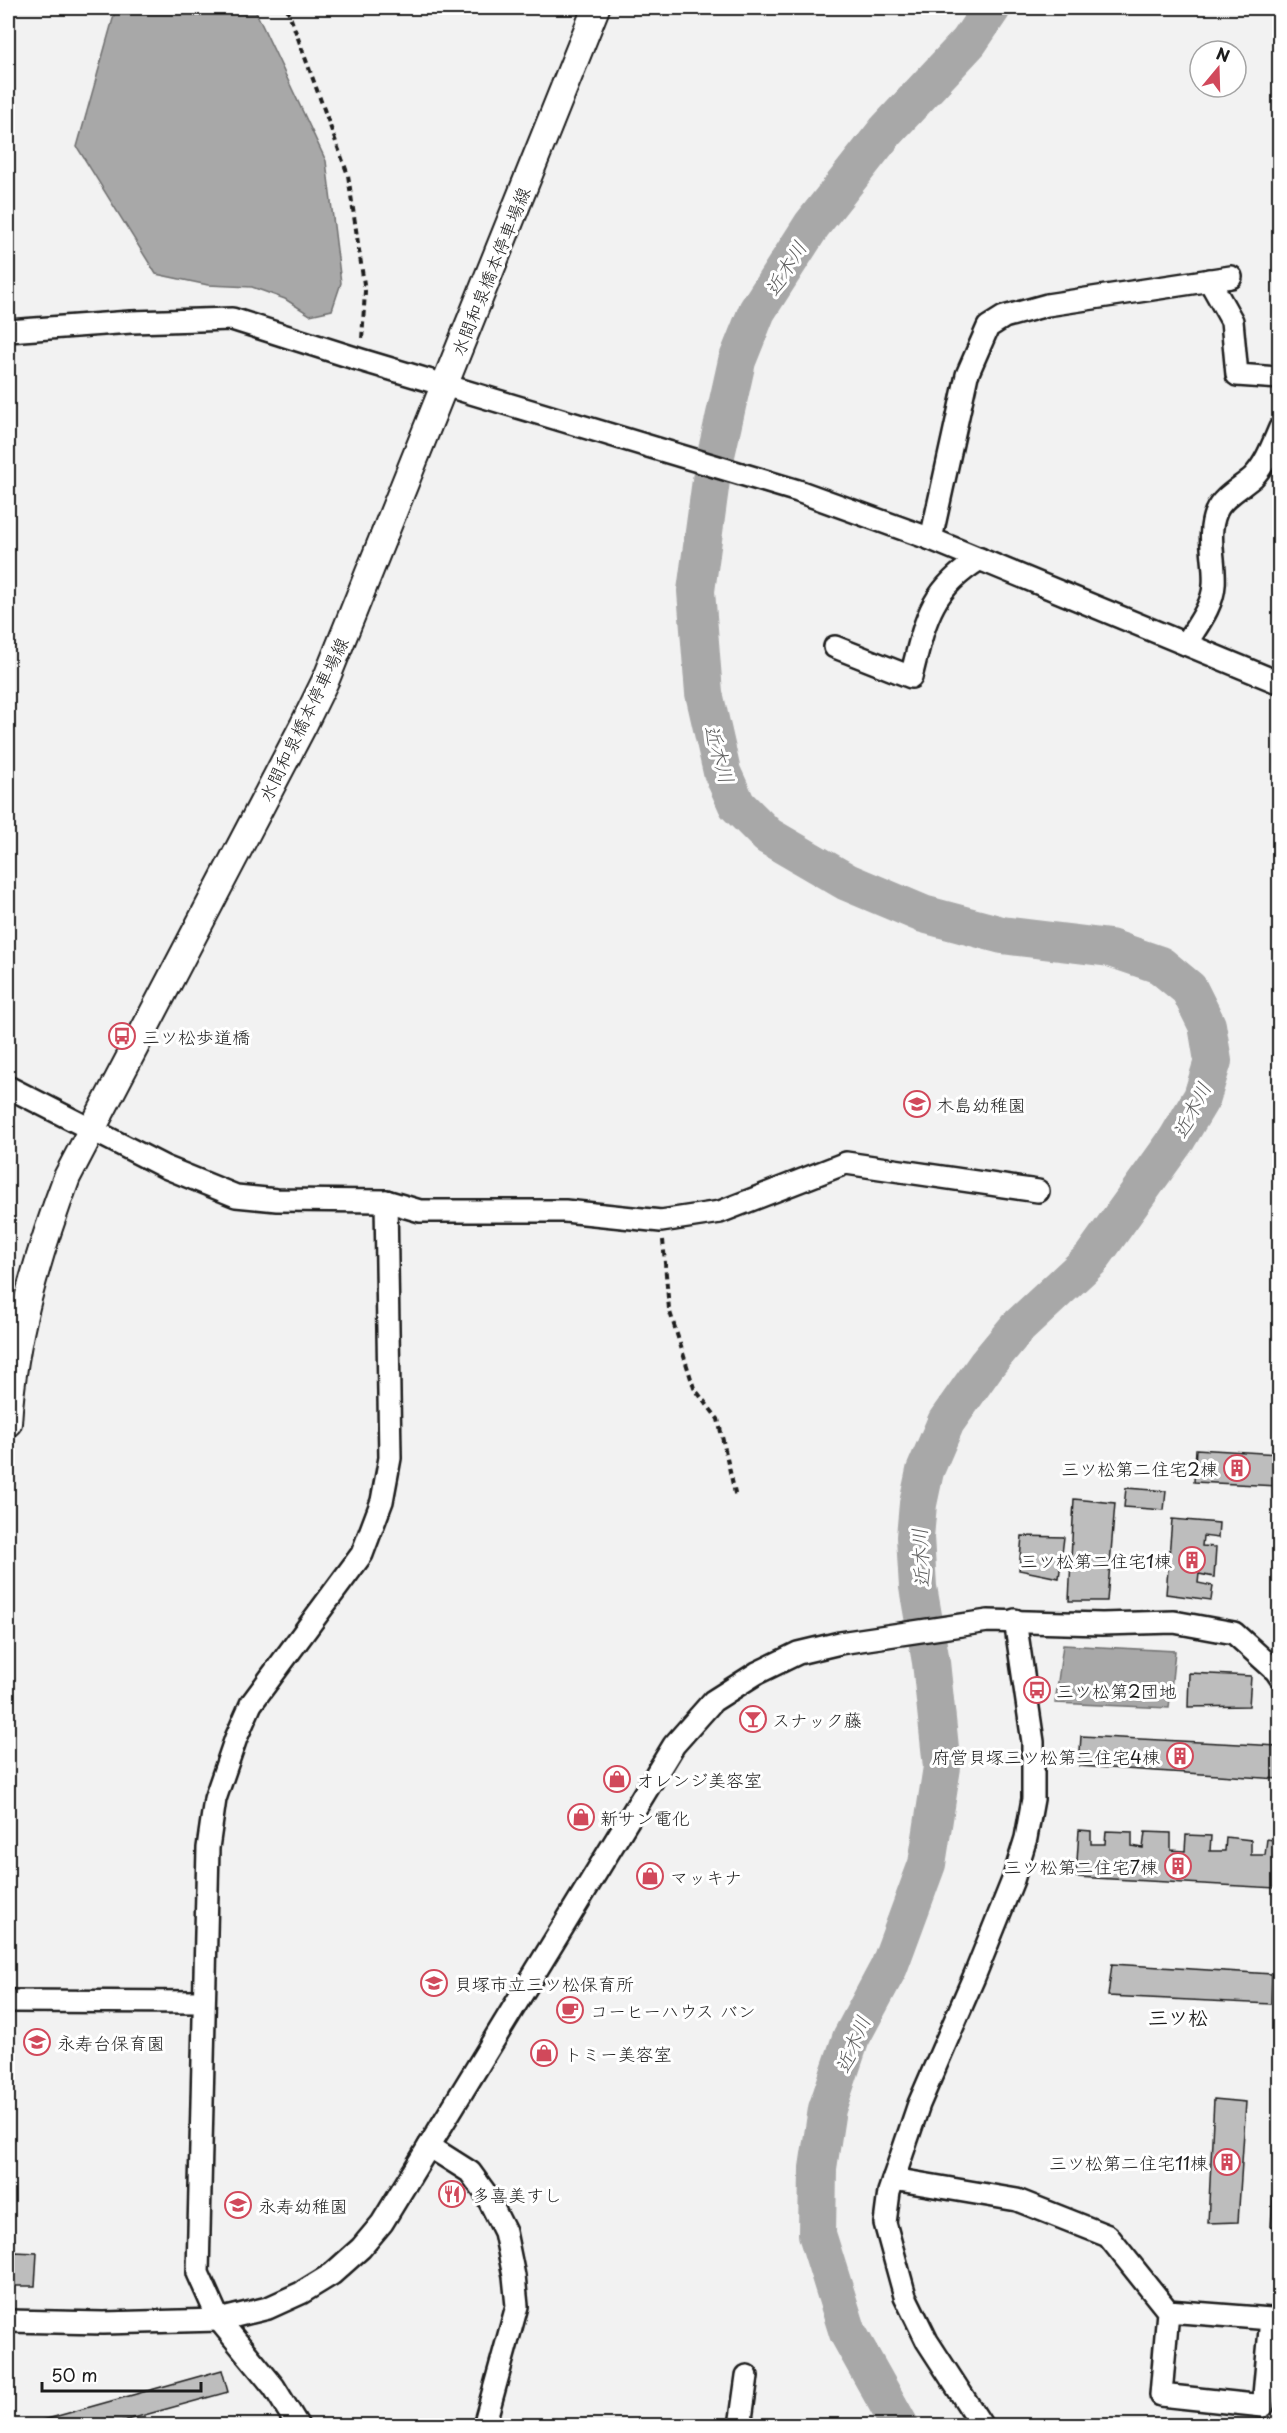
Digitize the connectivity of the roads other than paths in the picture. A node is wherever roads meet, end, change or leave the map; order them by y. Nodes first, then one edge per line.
1 (596, 8) edge
2 (1232, 277) dead end
3 (1209, 280) junction
4 (8, 331) edge
5 (1280, 378) edge
6 (444, 386) junction
7 (1280, 428) edge
8 (931, 539) junction
9 (980, 559) junction
10 (1186, 644) junction
11 (835, 647) dead end
12 (1280, 683) edge
13 (8, 1087) edge
14 (91, 1128) junction
15 (1038, 1191) dead end
16 (386, 1201) junction
17 (8, 1423) edge
18 (1015, 1620) junction
19 (1280, 1677) edge
20 (8, 2001) edge
21 (203, 2002) junction
22 (429, 2146) junction
23 (893, 2179) junction
24 (1168, 2311) junction
25 (219, 2320) junction
26 (8, 2321) edge
27 (747, 2376) dead end
28 (298, 2426) edge
29 (484, 2426) edge
30 (740, 2426) edge
31 (982, 2426) edge

1 - 6 main road, 水間和泉橋本停車場線
2 - 3 street
3 - 5 street
3 - 8 street
4 - 6 street
6 - 8 street
6 - 14 main road, 水間和泉橋本停車場線
7 - 10 street
8 - 9 street
9 - 10 street
9 - 11 street
10 - 12 street
13 - 14 street
14 - 16 street
14 - 17 main road, 水間和泉橋本停車場線
15 - 16 street
16 - 21 street
18 - 19 street
18 - 22 street
18 - 23 street
20 - 21 street
21 - 25 street
22 - 25 street
22 - 29 street
23 - 24 street
23 - 31 street
24 - 24 street
25 - 26 street
25 - 28 street
27 - 30 street

